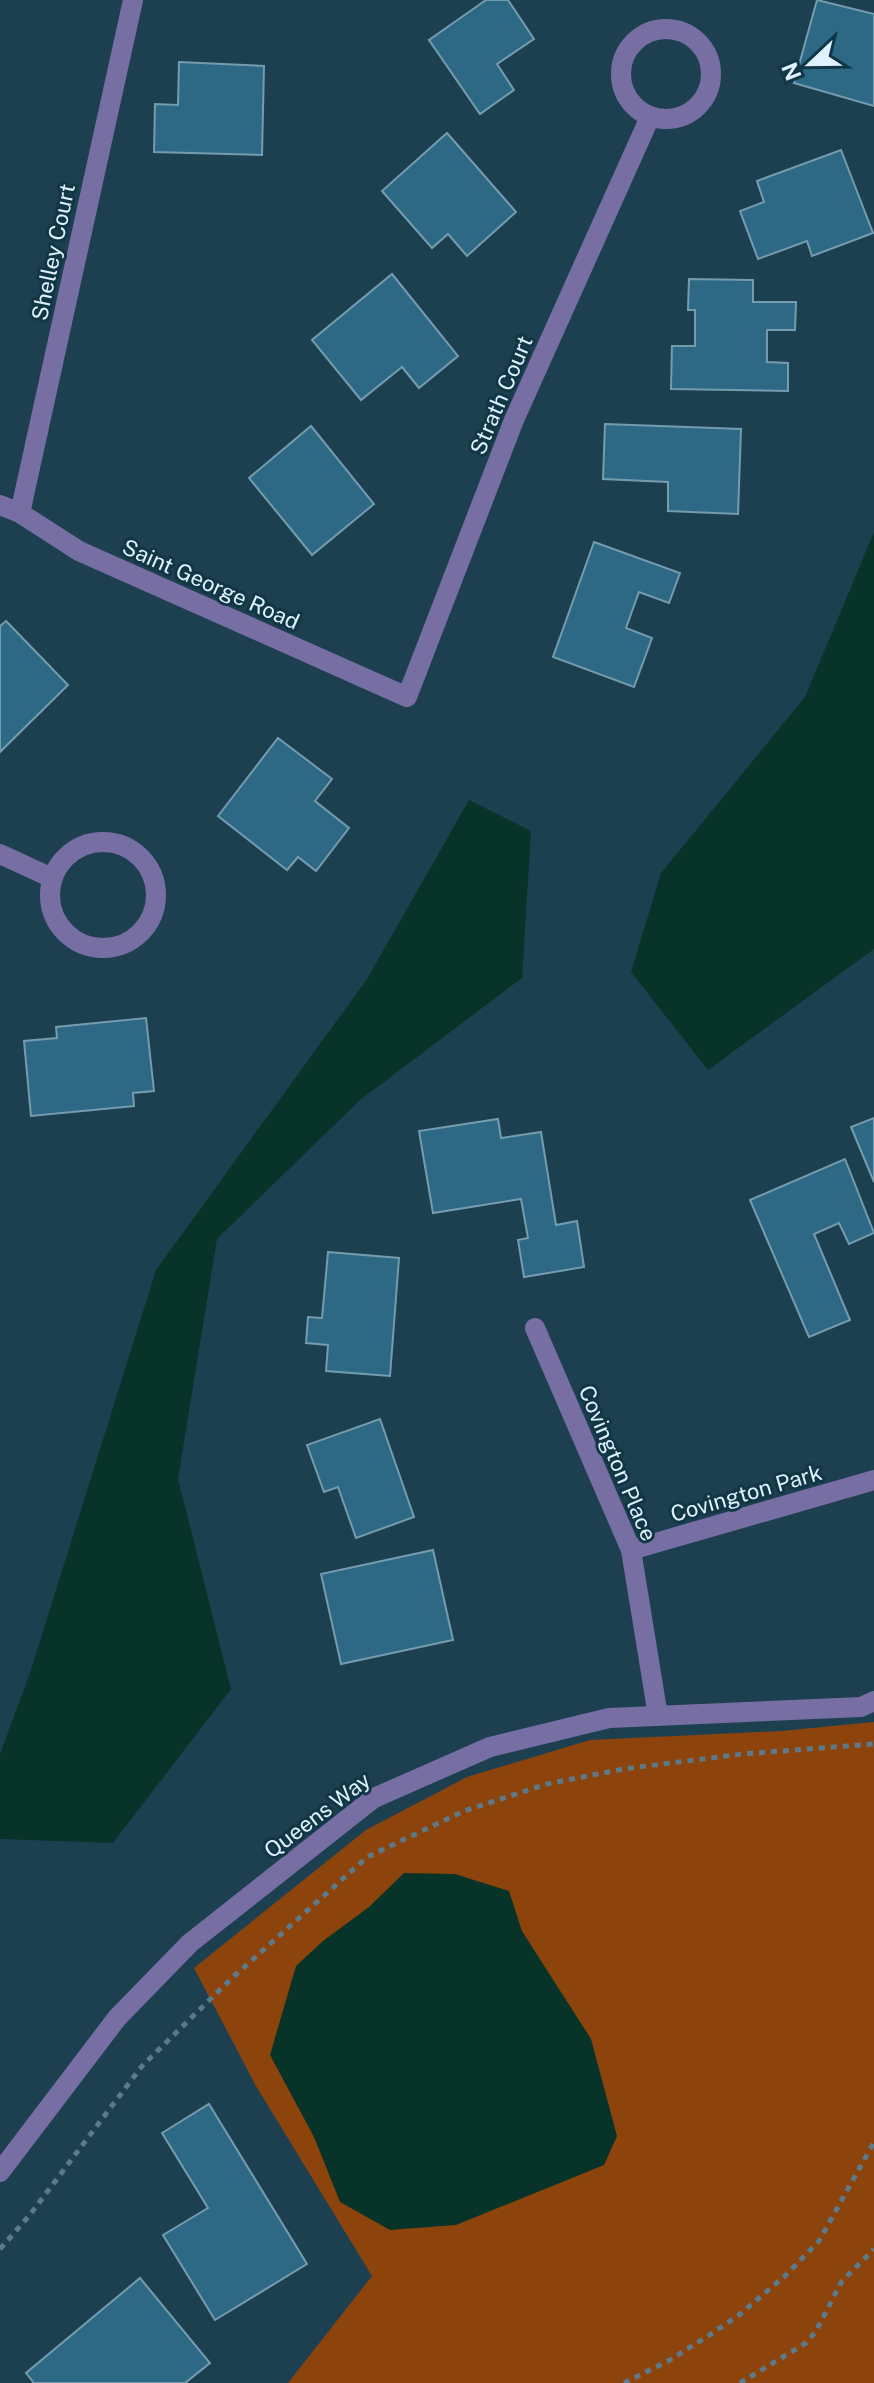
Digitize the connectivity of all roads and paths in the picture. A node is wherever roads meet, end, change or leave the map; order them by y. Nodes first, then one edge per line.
1 (133, 0) edge
2 (650, 117) junction
3 (0, 505) edge
4 (20, 513) junction
5 (407, 697) joint
6 (0, 854) edge
7 (52, 878) junction
8 (535, 1328) dead end
9 (874, 1480) edge
10 (631, 1550) junction
11 (874, 1701) edge
12 (658, 1716) junction
13 (874, 1744) edge
14 (874, 2142) edge
15 (0, 2172) edge
16 (0, 2249) edge
17 (874, 2249) edge
18 (624, 2383) edge
19 (740, 2383) edge

1 - 4 street, Shelley Court
2 - 2 street
2 - 5 street, Strath Court
3 - 4 street, Saint George Road
4 - 5 street, Saint George Road
6 - 7 street
7 - 7 street
8 - 10 street, Covington Place
9 - 10 street, Covington Park
10 - 12 street, Covington Place
11 - 12 street, Queens Way
12 - 15 street, Queens Way
13 - 16 path
14 - 18 path
17 - 19 path

